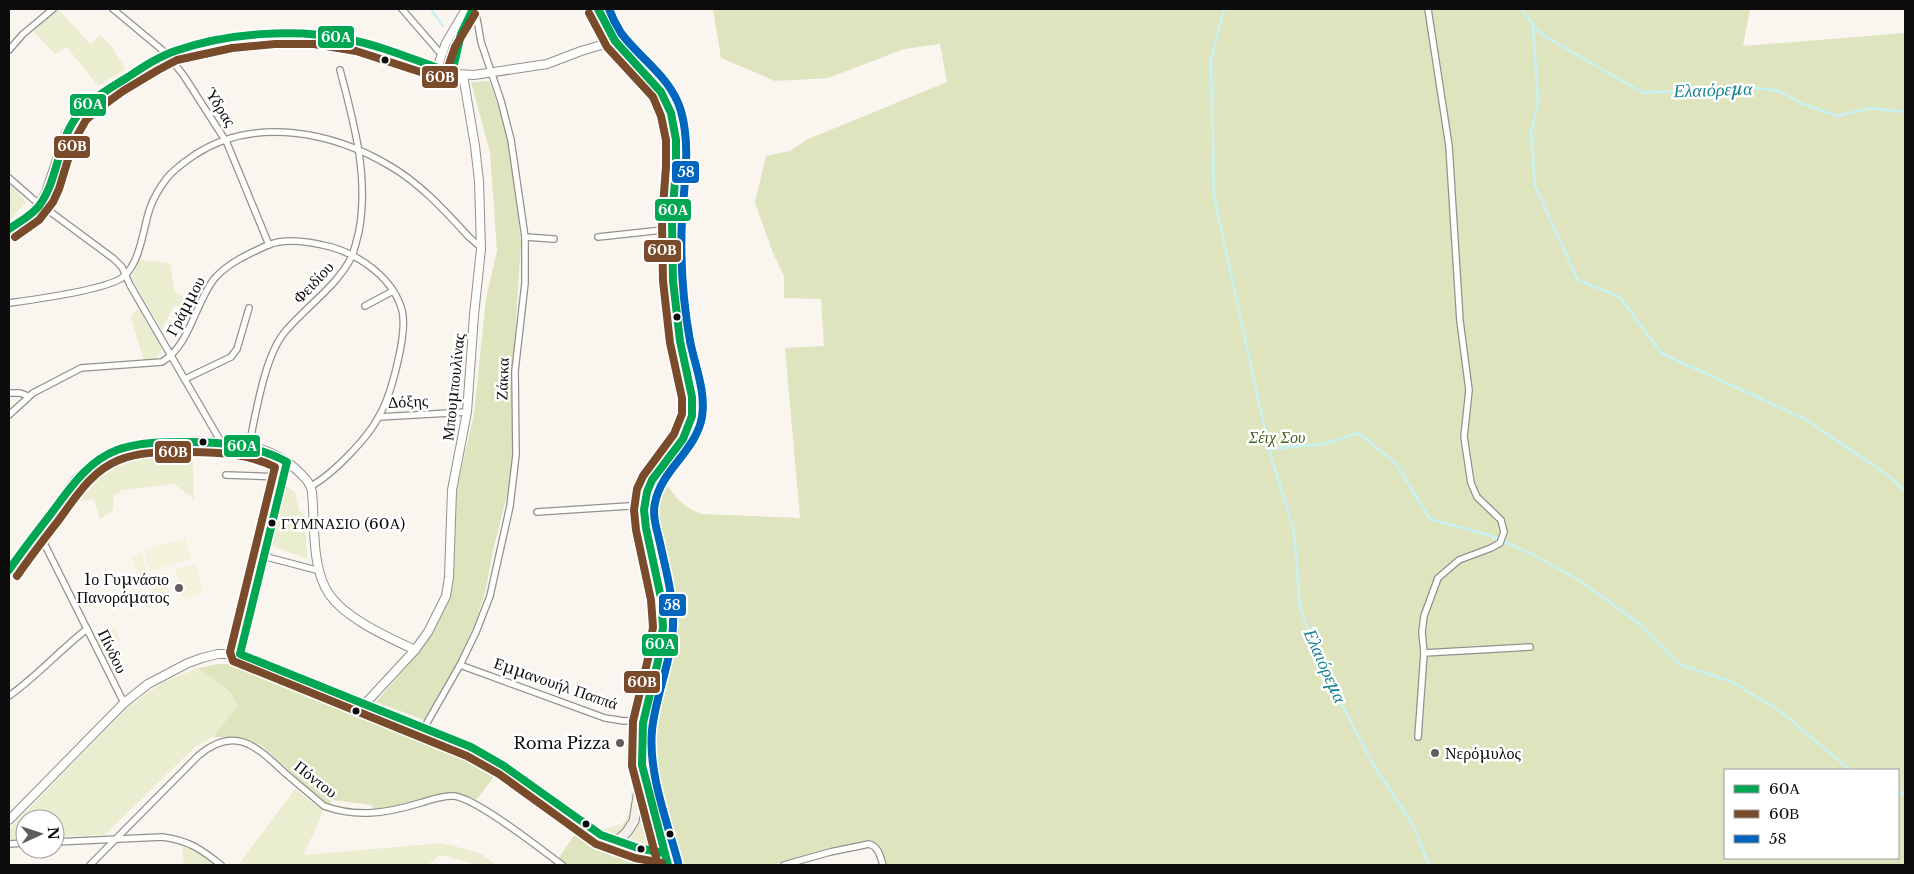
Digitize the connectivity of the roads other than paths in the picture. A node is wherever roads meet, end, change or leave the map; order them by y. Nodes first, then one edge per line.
1 (53, 9) edge
2 (113, 9) edge
3 (402, 9) edge
4 (466, 9) edge
5 (473, 9) edge
6 (598, 9) edge
7 (1428, 9) edge
8 (477, 19) dead end
9 (615, 41) junction
10 (9, 50) edge
11 (167, 54) junction
12 (441, 54) junction
13 (437, 68) junction
14 (340, 70) dead end
15 (452, 72) junction
16 (491, 73) junction
17 (462, 75) junction
18 (225, 139) junction
19 (359, 151) junction
20 (9, 178) edge
21 (40, 204) junction
22 (9, 229) edge
23 (672, 229) junction
24 (525, 237) junction
25 (598, 237) dead end
26 (554, 239) dead end
27 (269, 245) junction
28 (481, 245) junction
29 (352, 255) junction
30 (126, 274) junction
31 (393, 291) junction
32 (9, 304) edge
33 (365, 306) dead end
34 (249, 308) dead end
35 (172, 356) junction
36 (185, 379) junction
37 (9, 393) edge
38 (28, 396) junction
39 (467, 412) junction
40 (9, 415) edge
41 (379, 417) junction
42 (221, 442) junction
43 (249, 445) junction
44 (287, 462) junction
45 (226, 476) dead end
46 (283, 478) junction
47 (310, 486) junction
48 (644, 505) junction
49 (537, 512) dead end
50 (38, 531) junction
51 (263, 556) junction
52 (9, 570) edge
53 (320, 572) junction
54 (87, 629) junction
55 (1530, 647) dead end
56 (415, 650) junction
57 (1424, 652) junction
58 (240, 654) junction
59 (460, 664) junction
60 (9, 696) edge
61 (124, 703) junction
62 (364, 705) junction
63 (644, 720) junction
64 (424, 728) junction
65 (1418, 737) dead end
66 (642, 766) junction
67 (9, 820) edge
68 (115, 839) junction
69 (617, 841) junction
70 (65, 842) edge
71 (664, 853) junction
72 (90, 865) edge
73 (221, 865) edge
74 (562, 865) edge
75 (668, 865) edge
76 (784, 865) edge
77 (883, 865) edge

1 - 10 street
2 - 11 street, Ύδρας
3 - 12 street
4 - 12 street
5 - 15 street
6 - 9 main road
7 - 57 street
8 - 16 street, Ζάκκα
9 - 16 street
9 - 23 main road
11 - 13 street
11 - 18 street, Ύδρας
11 - 21 street
12 - 13 street
13 - 15 street
14 - 19 street, Φειδίου
15 - 17 street
16 - 17 street
16 - 24 street, Ζάκκα
17 - 28 street, Μπουμπουλίνας
18 - 19 street
18 - 27 street, Ύδρας
18 - 30 street
19 - 28 street
19 - 29 street, Φειδίου
20 - 21 street
21 - 22 street
21 - 30 street
23 - 25 street
23 - 48 main road
24 - 26 street
24 - 59 street, Ζάκκα
27 - 29 street, Γράμμου
27 - 35 street, Γράμμου
28 - 39 street, Μπουμπουλίνας
29 - 31 street, Γράμμου
29 - 43 street, Φειδίου
30 - 32 street
30 - 35 street
31 - 33 street
31 - 41 street, Γράμμου
34 - 36 street
35 - 36 street
35 - 38 street, Γράμμου
36 - 42 street
37 - 38 street
38 - 40 street, Γράμμου
39 - 41 street, Δόξης
39 - 56 street, Μπουμπουλίνας
41 - 47 street, Γράμμου
42 - 43 street
42 - 50 street
43 - 44 street
44 - 46 street
44 - 47 street
45 - 46 street
46 - 51 street
47 - 53 street
48 - 49 street
48 - 63 main road
50 - 52 street
50 - 54 street, Πίνδου
51 - 53 street
51 - 58 street
53 - 56 street
54 - 60 street
54 - 61 street, Πίνδου
55 - 57 street
56 - 62 street, Μπουμπουλίνας
57 - 65 street
58 - 61 street
58 - 62 street
59 - 63 street, Εμμανουήλ Παππά
59 - 64 street, Ζάκκα
61 - 67 street
62 - 64 street
63 - 66 main road
64 - 69 street
66 - 69 main road
66 - 71 main road
68 - 70 street
68 - 72 street, Πόντου
68 - 73 street
68 - 74 street, Πόντου
69 - 71 street
71 - 75 main road
76 - 77 street

